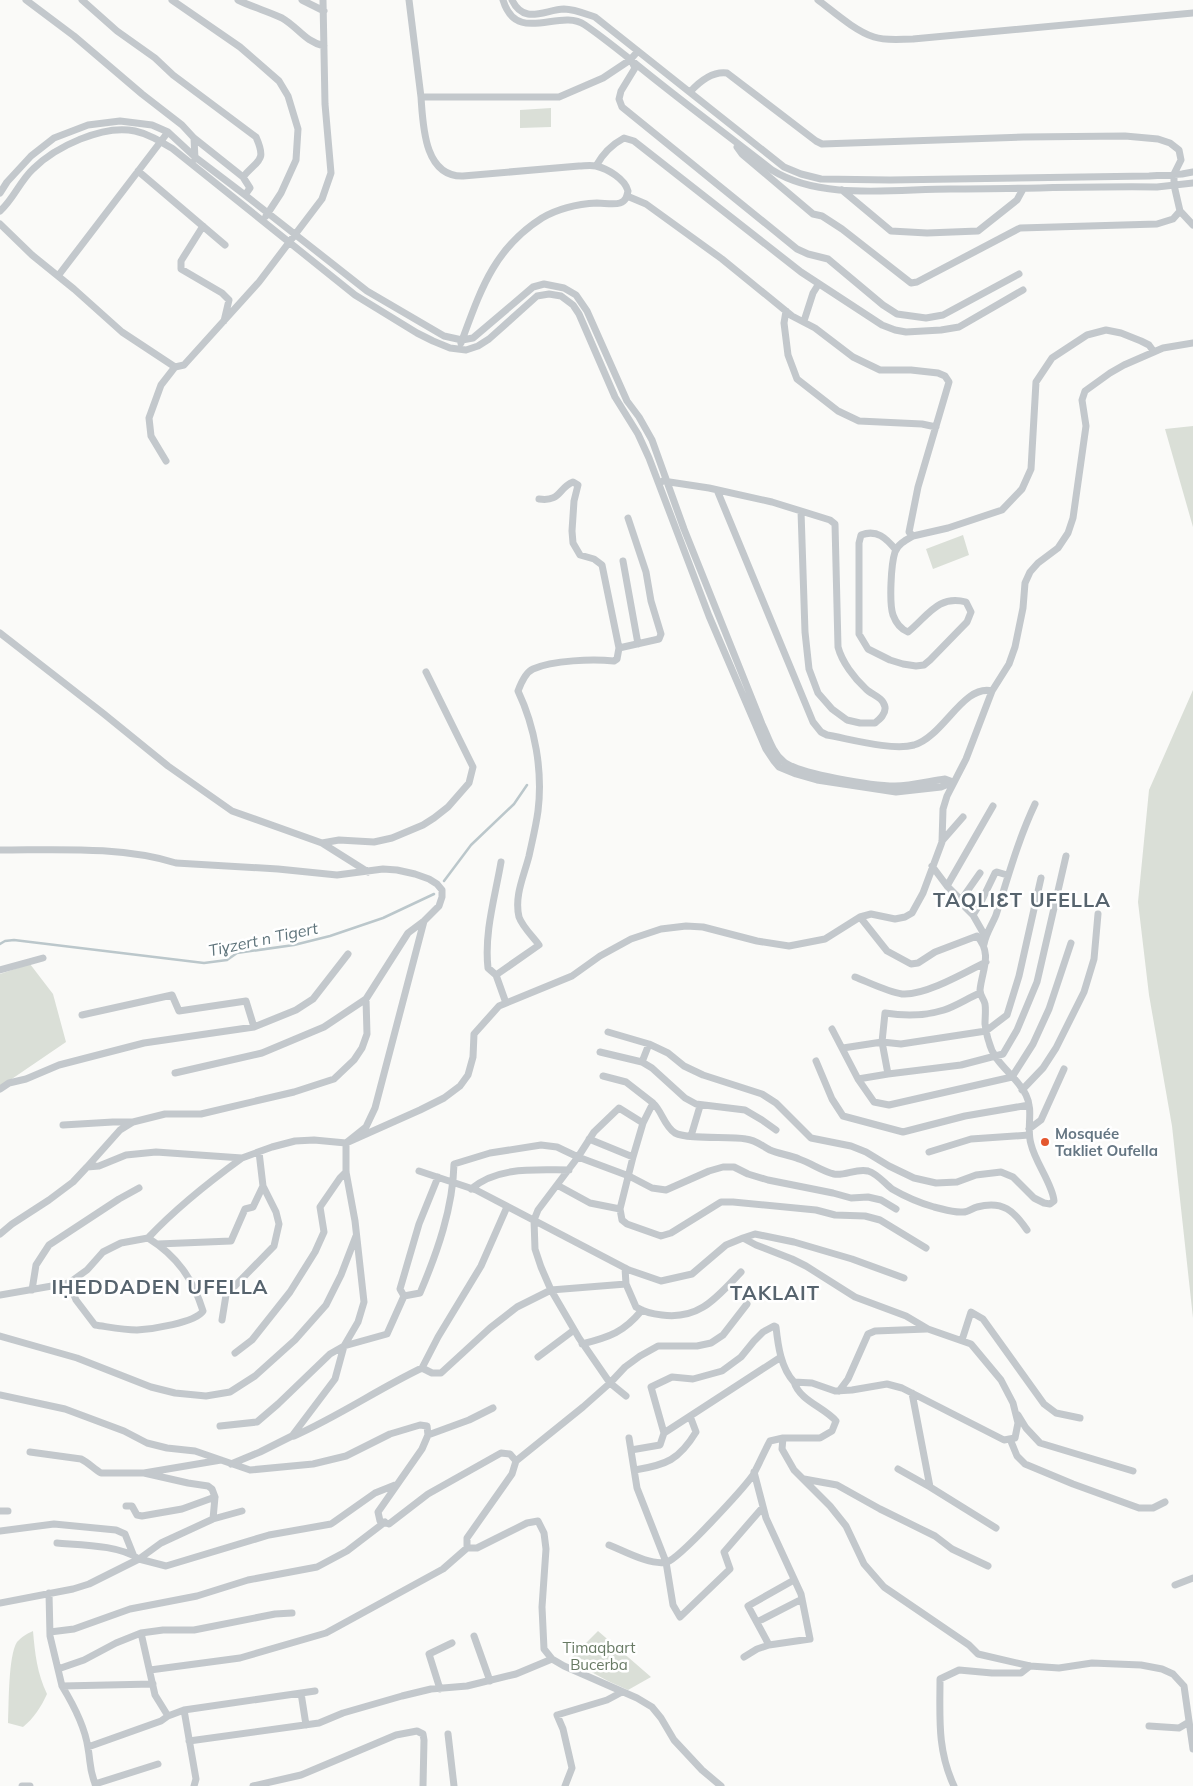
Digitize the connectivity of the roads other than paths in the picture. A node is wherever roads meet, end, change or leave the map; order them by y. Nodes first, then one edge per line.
1 (26, 0) edge
2 (82, 0) edge
3 (172, 0) edge
4 (238, 0) edge
5 (302, 0) edge
6 (324, 0) edge
7 (409, 0) edge
8 (503, 0) edge
9 (512, 0) edge
10 (818, 0) edge
11 (324, 11) junction
12 (1193, 13) edge
13 (324, 46) junction
14 (638, 51) junction
15 (630, 60) junction
16 (690, 92) junction
17 (421, 97) junction
18 (168, 132) junction
19 (194, 138) junction
20 (162, 142) junction
21 (739, 145) junction
22 (195, 158) junction
23 (193, 166) junction
24 (596, 166) junction
25 (138, 171) junction
26 (1193, 172) edge
27 (1174, 174) junction
28 (243, 177) junction
29 (1193, 183) edge
30 (1174, 185) junction
31 (1023, 189) junction
32 (842, 190) junction
33 (0, 193) edge
34 (245, 194) junction
35 (627, 196) junction
36 (0, 211) edge
37 (1180, 211) junction
38 (269, 213) junction
39 (263, 221) junction
40 (0, 224) edge
41 (1193, 225) edge
42 (203, 226) junction
43 (295, 235) junction
44 (290, 242) junction
45 (225, 245) dead end
46 (1019, 274) dead end
47 (58, 276) junction
48 (818, 285) junction
49 (1023, 290) dead end
50 (786, 311) junction
51 (804, 321) junction
52 (223, 323) junction
53 (462, 340) junction
54 (1193, 343) edge
55 (459, 349) junction
56 (1154, 352) junction
57 (176, 367) junction
58 (936, 427) junction
59 (166, 461) dead end
60 (658, 481) junction
61 (667, 481) junction
62 (717, 490) junction
63 (539, 499) dead end
64 (801, 511) junction
65 (628, 518) dead end
66 (913, 536) junction
67 (896, 550) junction
68 (623, 561) dead end
69 (0, 633) edge
70 (638, 644) junction
71 (618, 648) junction
72 (426, 672) dead end
73 (992, 691) junction
74 (953, 782) junction
75 (1035, 804) dead end
76 (992, 806) dead end
77 (963, 817) dead end
78 (942, 842) junction
79 (322, 843) junction
80 (0, 850) edge
81 (1066, 856) dead end
82 (501, 862) dead end
83 (932, 866) junction
84 (368, 872) junction
85 (980, 873) dead end
86 (1008, 875) junction
87 (1041, 878) dead end
88 (947, 886) junction
89 (961, 900) junction
90 (1098, 914) dead end
91 (973, 915) junction
92 (860, 917) junction
93 (424, 921) junction
94 (985, 940) junction
95 (1071, 943) dead end
96 (348, 954) dead end
97 (43, 958) dead end
98 (986, 962) junction
99 (0, 970) edge
100 (496, 975) junction
101 (854, 977) dead end
102 (980, 992) junction
103 (366, 999) junction
104 (506, 1003) junction
105 (82, 1016) dead end
106 (254, 1026) junction
107 (832, 1028) dead end
108 (986, 1031) junction
109 (608, 1032) dead end
110 (882, 1042) junction
111 (649, 1044) junction
112 (843, 1048) junction
113 (600, 1052) dead end
114 (994, 1058) junction
115 (816, 1061) dead end
116 (642, 1062) junction
117 (1064, 1069) dead end
118 (175, 1073) dead end
119 (888, 1074) junction
120 (603, 1076) dead end
121 (1012, 1077) junction
122 (858, 1079) junction
123 (0, 1089) edge
124 (1022, 1090) junction
125 (653, 1102) junction
126 (1029, 1105) junction
127 (700, 1106) junction
128 (133, 1122) junction
129 (643, 1123) junction
130 (63, 1125) dead end
131 (776, 1130) dead end
132 (1029, 1132) junction
133 (691, 1136) junction
134 (589, 1139) junction
135 (346, 1143) junction
136 (259, 1152) junction
137 (929, 1152) dead end
138 (578, 1157) junction
139 (633, 1157) junction
140 (242, 1158) junction
141 (87, 1167) junction
142 (569, 1170) junction
143 (419, 1171) dead end
144 (346, 1172) junction
145 (629, 1176) junction
146 (438, 1177) junction
147 (454, 1182) junction
148 (557, 1185) junction
149 (263, 1186) junction
150 (140, 1188) dead end
151 (472, 1189) junction
152 (507, 1207) junction
153 (620, 1209) junction
154 (896, 1209) dead end
155 (534, 1220) junction
156 (1027, 1230) dead end
157 (357, 1233) junction
158 (0, 1234) edge
159 (148, 1238) junction
160 (743, 1238) junction
161 (158, 1244) junction
162 (926, 1248) dead end
163 (625, 1268) junction
164 (741, 1272) dead end
165 (904, 1278) dead end
166 (69, 1283) junction
167 (626, 1284) junction
168 (32, 1290) junction
169 (551, 1290) junction
170 (0, 1295) edge
171 (404, 1296) junction
172 (747, 1304) dead end
173 (642, 1310) junction
174 (222, 1320) dead end
175 (928, 1329) junction
176 (574, 1330) junction
177 (0, 1336) edge
178 (962, 1340) junction
179 (582, 1344) junction
180 (344, 1346) junction
181 (235, 1353) dead end
182 (538, 1356) dead end
183 (781, 1357) junction
184 (422, 1368) junction
185 (794, 1382) junction
186 (610, 1383) junction
187 (839, 1391) junction
188 (912, 1394) junction
189 (0, 1395) edge
190 (626, 1396) dead end
191 (493, 1408) dead end
192 (1015, 1410) junction
193 (690, 1416) junction
194 (1080, 1418) dead end
195 (220, 1426) dead end
196 (664, 1432) junction
197 (428, 1435) junction
198 (292, 1436) junction
199 (629, 1438) dead end
200 (783, 1438) junction
201 (1010, 1439) junction
202 (631, 1450) junction
203 (30, 1452) dead end
204 (221, 1460) junction
205 (516, 1461) junction
206 (231, 1464) junction
207 (898, 1469) dead end
208 (635, 1470) junction
209 (1134, 1471) dead end
210 (754, 1472) junction
211 (144, 1473) junction
212 (804, 1479) junction
213 (395, 1485) junction
214 (930, 1487) junction
215 (215, 1497) junction
216 (1165, 1502) dead end
217 (126, 1506) dead end
218 (763, 1507) junction
219 (242, 1511) dead end
220 (213, 1519) junction
221 (385, 1522) junction
222 (996, 1528) dead end
223 (0, 1531) edge
224 (57, 1543) dead end
225 (609, 1545) dead end
226 (467, 1548) junction
227 (136, 1556) junction
228 (666, 1562) junction
229 (988, 1566) dead end
230 (1193, 1578) edge
231 (794, 1580) junction
232 (1175, 1585) dead end
233 (49, 1593) junction
234 (802, 1599) junction
235 (0, 1603) edge
236 (292, 1613) dead end
237 (757, 1622) junction
238 (50, 1632) junction
239 (141, 1634) junction
240 (474, 1636) dead end
241 (452, 1643) dead end
242 (769, 1645) junction
243 (744, 1657) dead end
244 (552, 1658) junction
245 (1030, 1666) junction
246 (58, 1670) junction
247 (150, 1670) junction
248 (490, 1680) junction
249 (153, 1684) junction
250 (62, 1686) junction
251 (440, 1688) junction
252 (315, 1691) dead end
253 (622, 1692) junction
254 (301, 1693) junction
255 (184, 1710) junction
256 (168, 1716) junction
257 (1189, 1722) junction
258 (306, 1725) junction
259 (1149, 1726) dead end
260 (448, 1734) dead end
261 (189, 1741) junction
262 (88, 1747) junction
263 (1193, 1749) edge
264 (158, 1764) dead end
265 (96, 1785) edge
266 (22, 1786) edge
267 (30, 1786) edge
268 (194, 1786) edge
269 (253, 1786) edge
270 (423, 1786) edge
271 (454, 1786) edge
272 (565, 1786) edge
273 (721, 1786) edge
274 (954, 1786) edge

1 - 19 street
2 - 28 street
3 - 38 street
4 - 13 street
5 - 11 street
6 - 11 street
7 - 17 street
8 - 15 street
9 - 14 street
10 - 12 street
11 - 13 street
13 - 43 street
14 - 15 street
14 - 16 street
15 - 17 street
15 - 21 street
15 - 46 street
16 - 27 street
16 - 27 street
17 - 24 street
18 - 20 street
18 - 22 street
18 - 33 street
19 - 22 street
19 - 28 street
20 - 23 street
20 - 25 street
20 - 36 street
21 - 32 street
21 - 37 street
22 - 23 street
22 - 34 street
23 - 39 street
24 - 35 street
24 - 48 street
25 - 42 street
25 - 47 street
26 - 27 street
27 - 30 street
28 - 34 street
29 - 30 street
30 - 31 street
30 - 37 street
31 - 32 street
31 - 32 street
34 - 38 street
35 - 50 street
35 - 53 street
37 - 41 street
38 - 39 street
38 - 43 street
39 - 44 street
40 - 47 street
42 - 45 street
42 - 52 street
43 - 44 street
43 - 53 street
44 - 52 street
44 - 55 street
47 - 57 street
48 - 49 street
48 - 51 street
50 - 51 street
50 - 58 street
51 - 58 street
52 - 57 street
53 - 55 street
53 - 61 street
54 - 56 street
55 - 60 street
56 - 66 street
56 - 73 street
57 - 59 street
58 - 66 street
60 - 61 street
60 - 74 street
61 - 62 street
61 - 74 street
62 - 64 street
62 - 73 street
63 - 71 street
64 - 64 street
65 - 70 street
66 - 67 street
67 - 67 street
68 - 70 street
69 - 79 street
70 - 71 street
71 - 100 street
72 - 79 street
73 - 74 street
74 - 78 street
75 - 86 street
76 - 88 street
77 - 78 street
78 - 83 street
79 - 84 street
80 - 84 street
81 - 114 street
82 - 100 street
83 - 88 street
83 - 92 street
84 - 93 street
85 - 89 street
86 - 91 street
86 - 94 street
87 - 108 street
88 - 89 street
89 - 91 street
90 - 124 street
91 - 94 street
92 - 94 street
92 - 104 street
93 - 103 street
93 - 135 street
94 - 98 street
95 - 121 street
96 - 106 street
97 - 99 street
98 - 101 street
98 - 102 street
100 - 104 street
102 - 108 street
102 - 110 street
103 - 118 street
103 - 128 street
104 - 135 street
105 - 106 street
106 - 123 street
107 - 112 street
108 - 110 street
108 - 114 street
109 - 111 street
110 - 112 street
110 - 119 street
111 - 116 street
111 - 132 street
112 - 122 street
113 - 116 street
114 - 119 street
114 - 121 street
115 - 126 street
116 - 127 street
117 - 132 street
119 - 122 street
120 - 125 street
121 - 122 street
121 - 124 street
124 - 126 street
125 - 129 street
125 - 133 street
126 - 132 street
127 - 131 street
127 - 133 street
128 - 130 street
128 - 141 street
129 - 134 street
129 - 139 street
132 - 137 street
133 - 156 street
134 - 138 street
134 - 139 street
135 - 136 street
135 - 144 street
136 - 140 street
136 - 149 street
138 - 142 street
138 - 145 street
138 - 147 street
139 - 145 street
140 - 141 street
140 - 159 street
141 - 158 street
142 - 148 street
142 - 151 street
143 - 146 street
144 - 157 street
144 - 181 street
145 - 153 street
145 - 154 street
146 - 147 street
146 - 171 street
147 - 151 street
147 - 171 street
148 - 153 street
148 - 155 street
149 - 161 street
149 - 174 street
150 - 168 street
151 - 152 street
152 - 155 street
152 - 184 street
153 - 162 street
155 - 163 street
155 - 169 street
157 - 177 street
157 - 180 street
159 - 161 street
159 - 166 street
160 - 163 street
160 - 165 street
160 - 175 street
161 - 166 street
163 - 167 street
164 - 173 street
166 - 168 street
167 - 169 street
167 - 173 street
168 - 170 street
169 - 176 street
169 - 184 street
171 - 180 street
172 - 186 street
173 - 179 street
175 - 178 street
175 - 187 street
176 - 179 street
176 - 182 street
178 - 192 street
178 - 194 street
179 - 186 street
180 - 195 street
180 - 198 street
183 - 185 street
183 - 193 street
183 - 196 street
184 - 198 street
185 - 187 street
185 - 200 street
186 - 190 street
186 - 205 street
187 - 188 street
188 - 201 street
188 - 214 street
189 - 204 street
191 - 197 street
192 - 201 street
192 - 209 street
193 - 196 street
193 - 208 street
196 - 202 street
197 - 206 street
197 - 213 street
198 - 206 street
199 - 202 street
200 - 210 street
200 - 212 street
201 - 216 street
202 - 208 street
203 - 211 street
204 - 206 street
204 - 211 street
205 - 221 street
205 - 226 street
207 - 214 street
208 - 228 street
210 - 218 street
210 - 228 street
211 - 215 street
212 - 229 street
212 - 245 street
213 - 221 street
213 - 227 street
214 - 222 street
215 - 217 street
215 - 220 street
218 - 228 street
218 - 231 street
219 - 220 street
220 - 227 street
221 - 238 street
223 - 227 street
224 - 227 street
225 - 228 street
226 - 244 street
226 - 247 street
227 - 233 street
230 - 232 street
231 - 234 street
231 - 237 street
233 - 235 street
233 - 238 street
234 - 237 street
234 - 242 street
236 - 239 street
237 - 242 street
238 - 246 street
239 - 246 street
239 - 247 street
240 - 248 street
241 - 251 street
242 - 243 street
244 - 248 street
244 - 253 street
245 - 257 street
245 - 274 street
246 - 250 street
247 - 249 street
248 - 251 street
249 - 250 street
249 - 256 street
250 - 262 street
251 - 258 street
252 - 254 street
253 - 272 street
253 - 273 street
254 - 255 street
254 - 258 street
255 - 256 street
255 - 261 street
256 - 262 street
257 - 259 street
257 - 263 street
258 - 261 street
260 - 271 street
261 - 268 street
262 - 265 street
264 - 265 street
266 - 267 street
269 - 270 street

